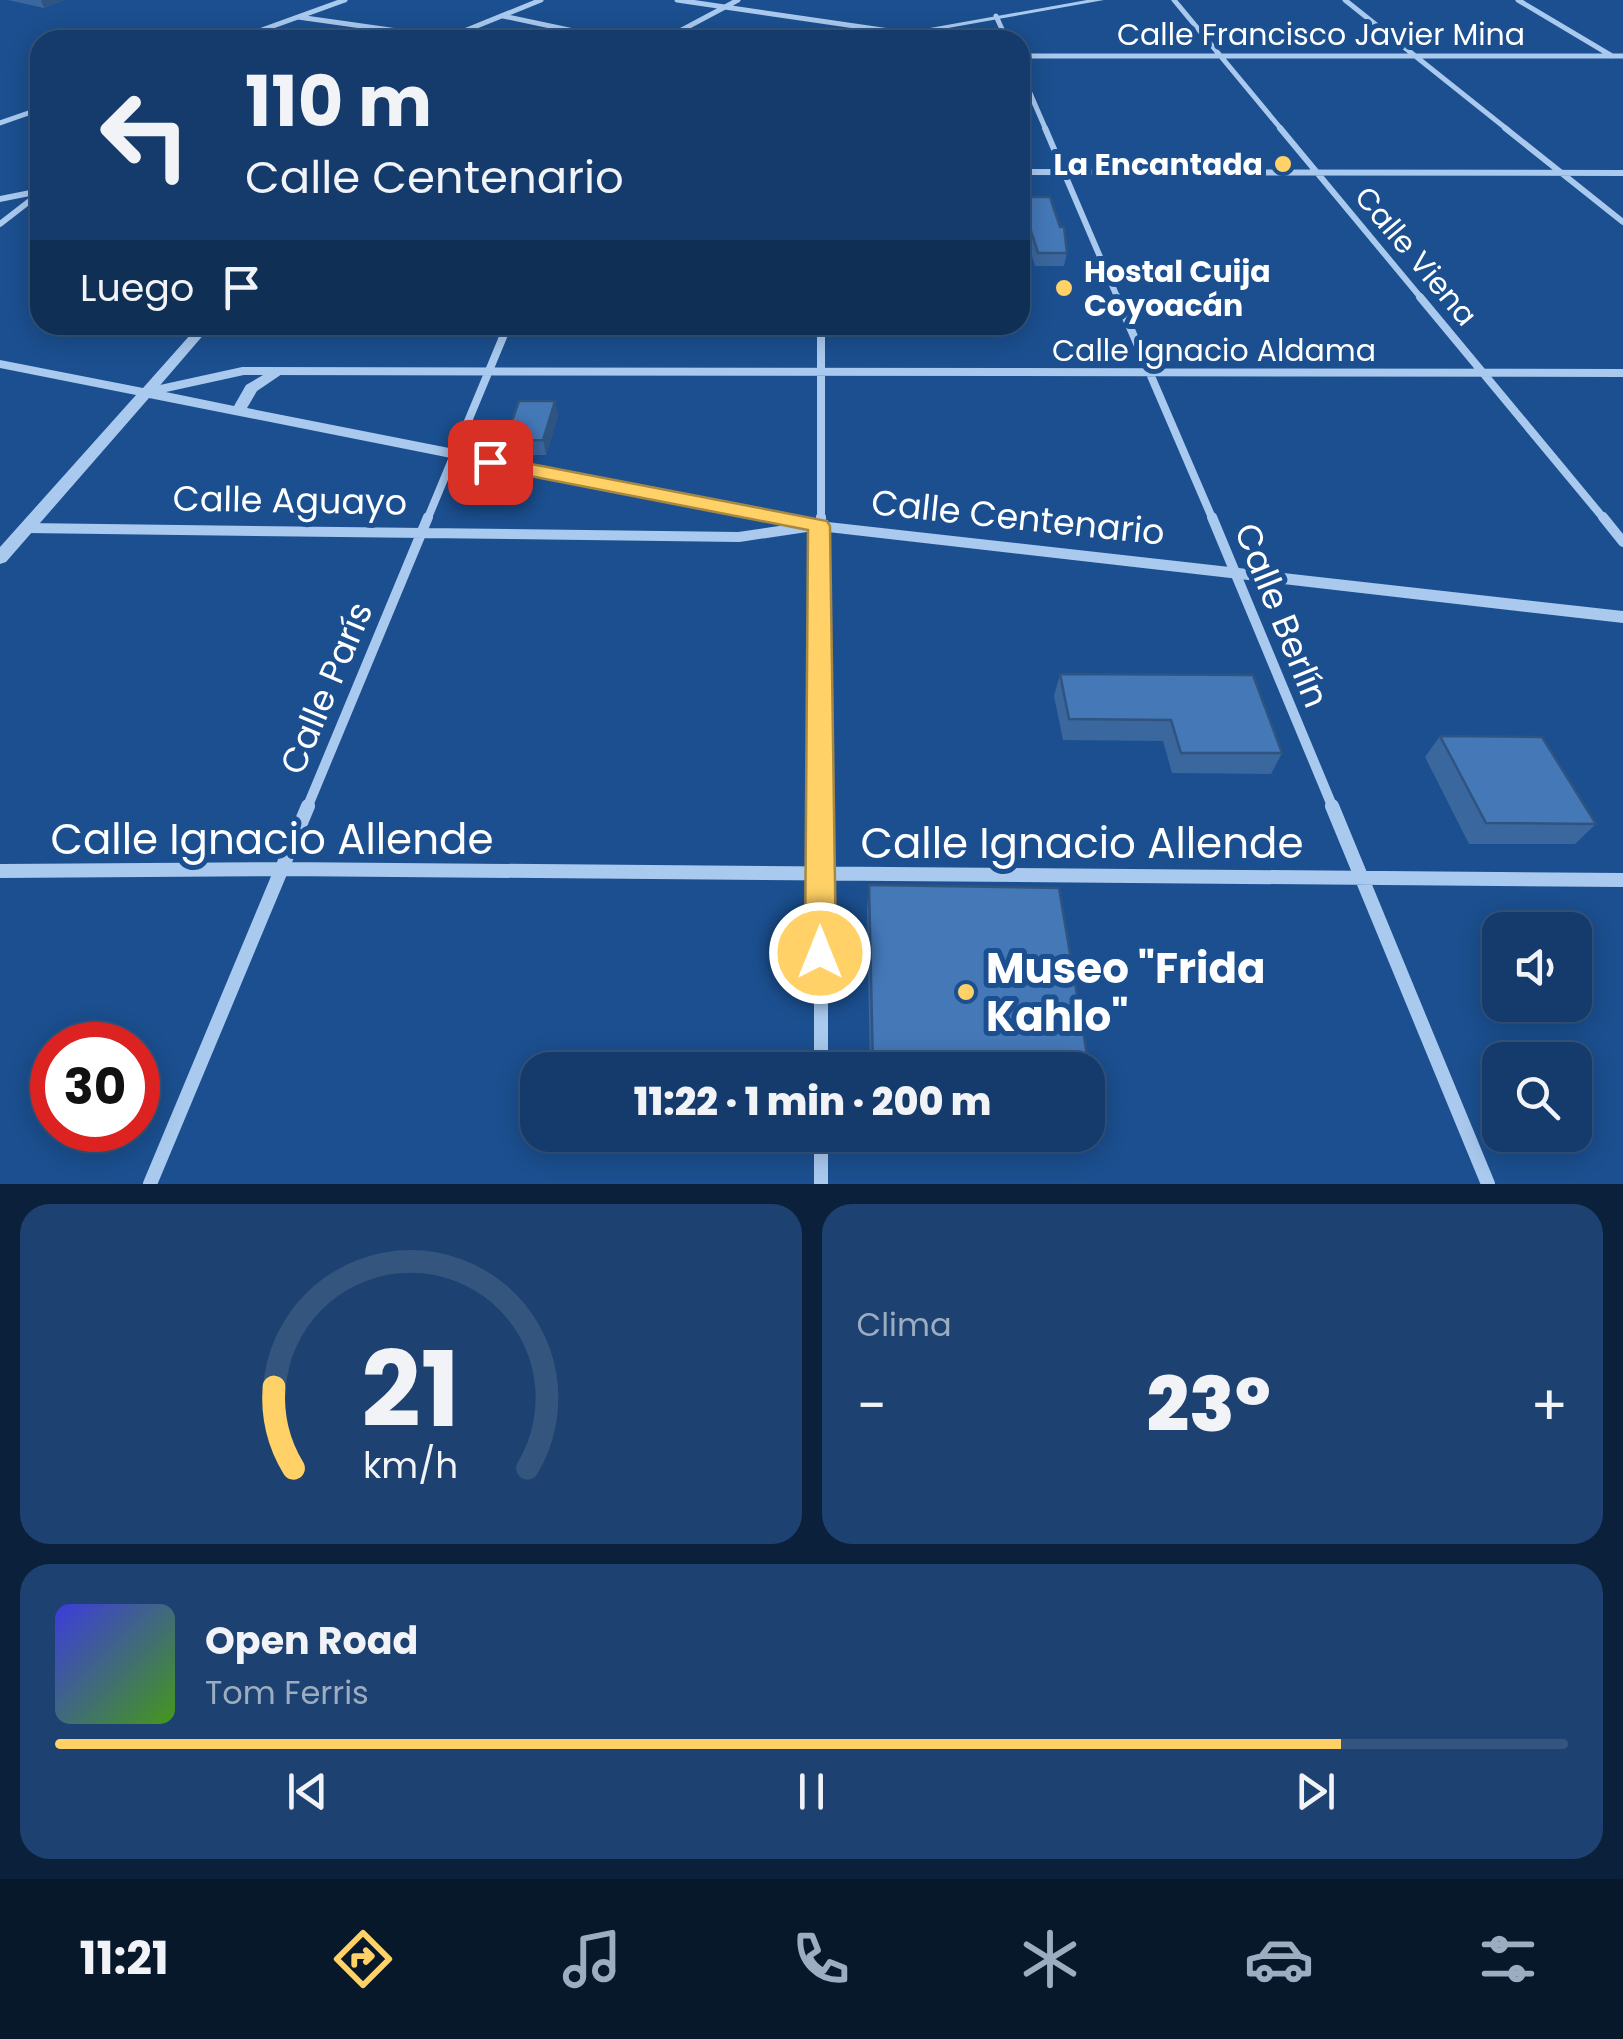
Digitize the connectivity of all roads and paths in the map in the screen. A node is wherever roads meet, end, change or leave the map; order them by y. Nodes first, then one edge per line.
1 (345, 0) edge
2 (541, 0) edge
3 (678, 0) edge
4 (738, 0) edge
5 (1064, 0) edge
6 (1100, 0) edge
7 (1174, 0) edge
8 (1345, 0) edge
9 (1518, 0) edge
10 (1081, 3) junction
11 (725, 7) junction
12 (502, 16) junction
13 (996, 16) junction
14 (298, 17) junction
15 (262, 30) edge
16 (390, 30) edge
17 (467, 30) edge
18 (568, 30) edge
19 (682, 30) edge
20 (882, 30) edge
21 (919, 30) edge
22 (1002, 30) edge
23 (1030, 56) edge
24 (1220, 56) junction
25 (1415, 56) junction
26 (1613, 56) junction
27 (1623, 59) edge
28 (1030, 92) edge
29 (30, 113) edge
30 (0, 124) edge
31 (1066, 171) junction
32 (1030, 172) edge
33 (1317, 172) junction
34 (1562, 173) junction
35 (1623, 173) edge
36 (30, 194) edge
37 (0, 199) edge
38 (30, 200) edge
39 (1623, 222) edge
40 (0, 224) edge
41 (197, 335) edge
42 (504, 335) edge
43 (821, 335) edge
44 (0, 364) edge
45 (277, 371) junction
46 (489, 371) junction
47 (1151, 372) junction
48 (1483, 372) junction
49 (1623, 373) edge
50 (821, 374) junction
51 (147, 392) junction
52 (239, 409) junction
53 (454, 456) junction
54 (819, 526) junction
55 (0, 528) edge
56 (25, 528) junction
57 (422, 532) junction
58 (1623, 542) edge
59 (0, 558) edge
60 (1235, 571) junction
61 (1623, 617) edge
62 (280, 869) junction
63 (0, 871) edge
64 (820, 875) junction
65 (1359, 876) junction
66 (1623, 880) edge
67 (820, 1052) edge
68 (821, 1152) edge
69 (150, 1184) edge
70 (821, 1184) edge
71 (1488, 1184) edge

1 - 14 street
2 - 12 street
3 - 11 street
4 - 11 street
5 - 10 street
6 - 10 street
7 - 24 street, Calle Viena
8 - 25 street
9 - 26 street
10 - 13 street
11 - 19 street
11 - 20 street
12 - 17 street
12 - 18 street
13 - 21 street
13 - 22 street
14 - 15 street
14 - 16 street
23 - 24 street, Calle Francisco Javier Mina
24 - 25 street, Calle Francisco Javier Mina
24 - 33 street, Calle Viena
25 - 26 street, Calle Francisco Javier Mina
25 - 34 street
26 - 27 street, Calle Francisco Javier Mina
28 - 31 street, Calle Berlín
29 - 30 street
31 - 32 street
31 - 33 street
31 - 47 street, Calle Berlín
33 - 34 street
33 - 48 street, Calle Viena
34 - 35 street
34 - 39 street
36 - 37 street
38 - 40 street
41 - 51 street
42 - 46 street, Calle París
43 - 50 street
44 - 51 street, Calle Centenario
45 - 46 street, Calle Ignacio Aldama
45 - 51 street, Calle Ignacio Aldama
45 - 52 street
46 - 50 street, Calle Ignacio Aldama
46 - 53 street, Calle París
47 - 48 street, Calle Ignacio Aldama
47 - 50 street, Calle Ignacio Aldama
47 - 60 street, Calle Berlín
48 - 49 street, Calle Ignacio Aldama
48 - 58 street, Calle Viena
50 - 54 street
51 - 52 street, Calle Centenario
51 - 56 street
52 - 53 street, Calle Centenario
53 - 54 street, Calle Centenario
53 - 57 street, Calle París
54 - 57 street, Calle Aguayo
54 - 60 street, Calle Centenario
54 - 64 street
55 - 56 street, Calle Aguayo
56 - 57 street, Calle Aguayo
56 - 59 street
57 - 62 street, Calle París
60 - 61 street, Calle Centenario
60 - 65 street, Calle Berlín
62 - 63 street, Calle Ignacio Allende
62 - 64 street, Calle Ignacio Allende
62 - 69 street, Calle París
64 - 65 street, Calle Ignacio Allende
64 - 67 street
65 - 66 street, Calle Ignacio Allende
65 - 71 street, Calle Berlín
68 - 70 street

